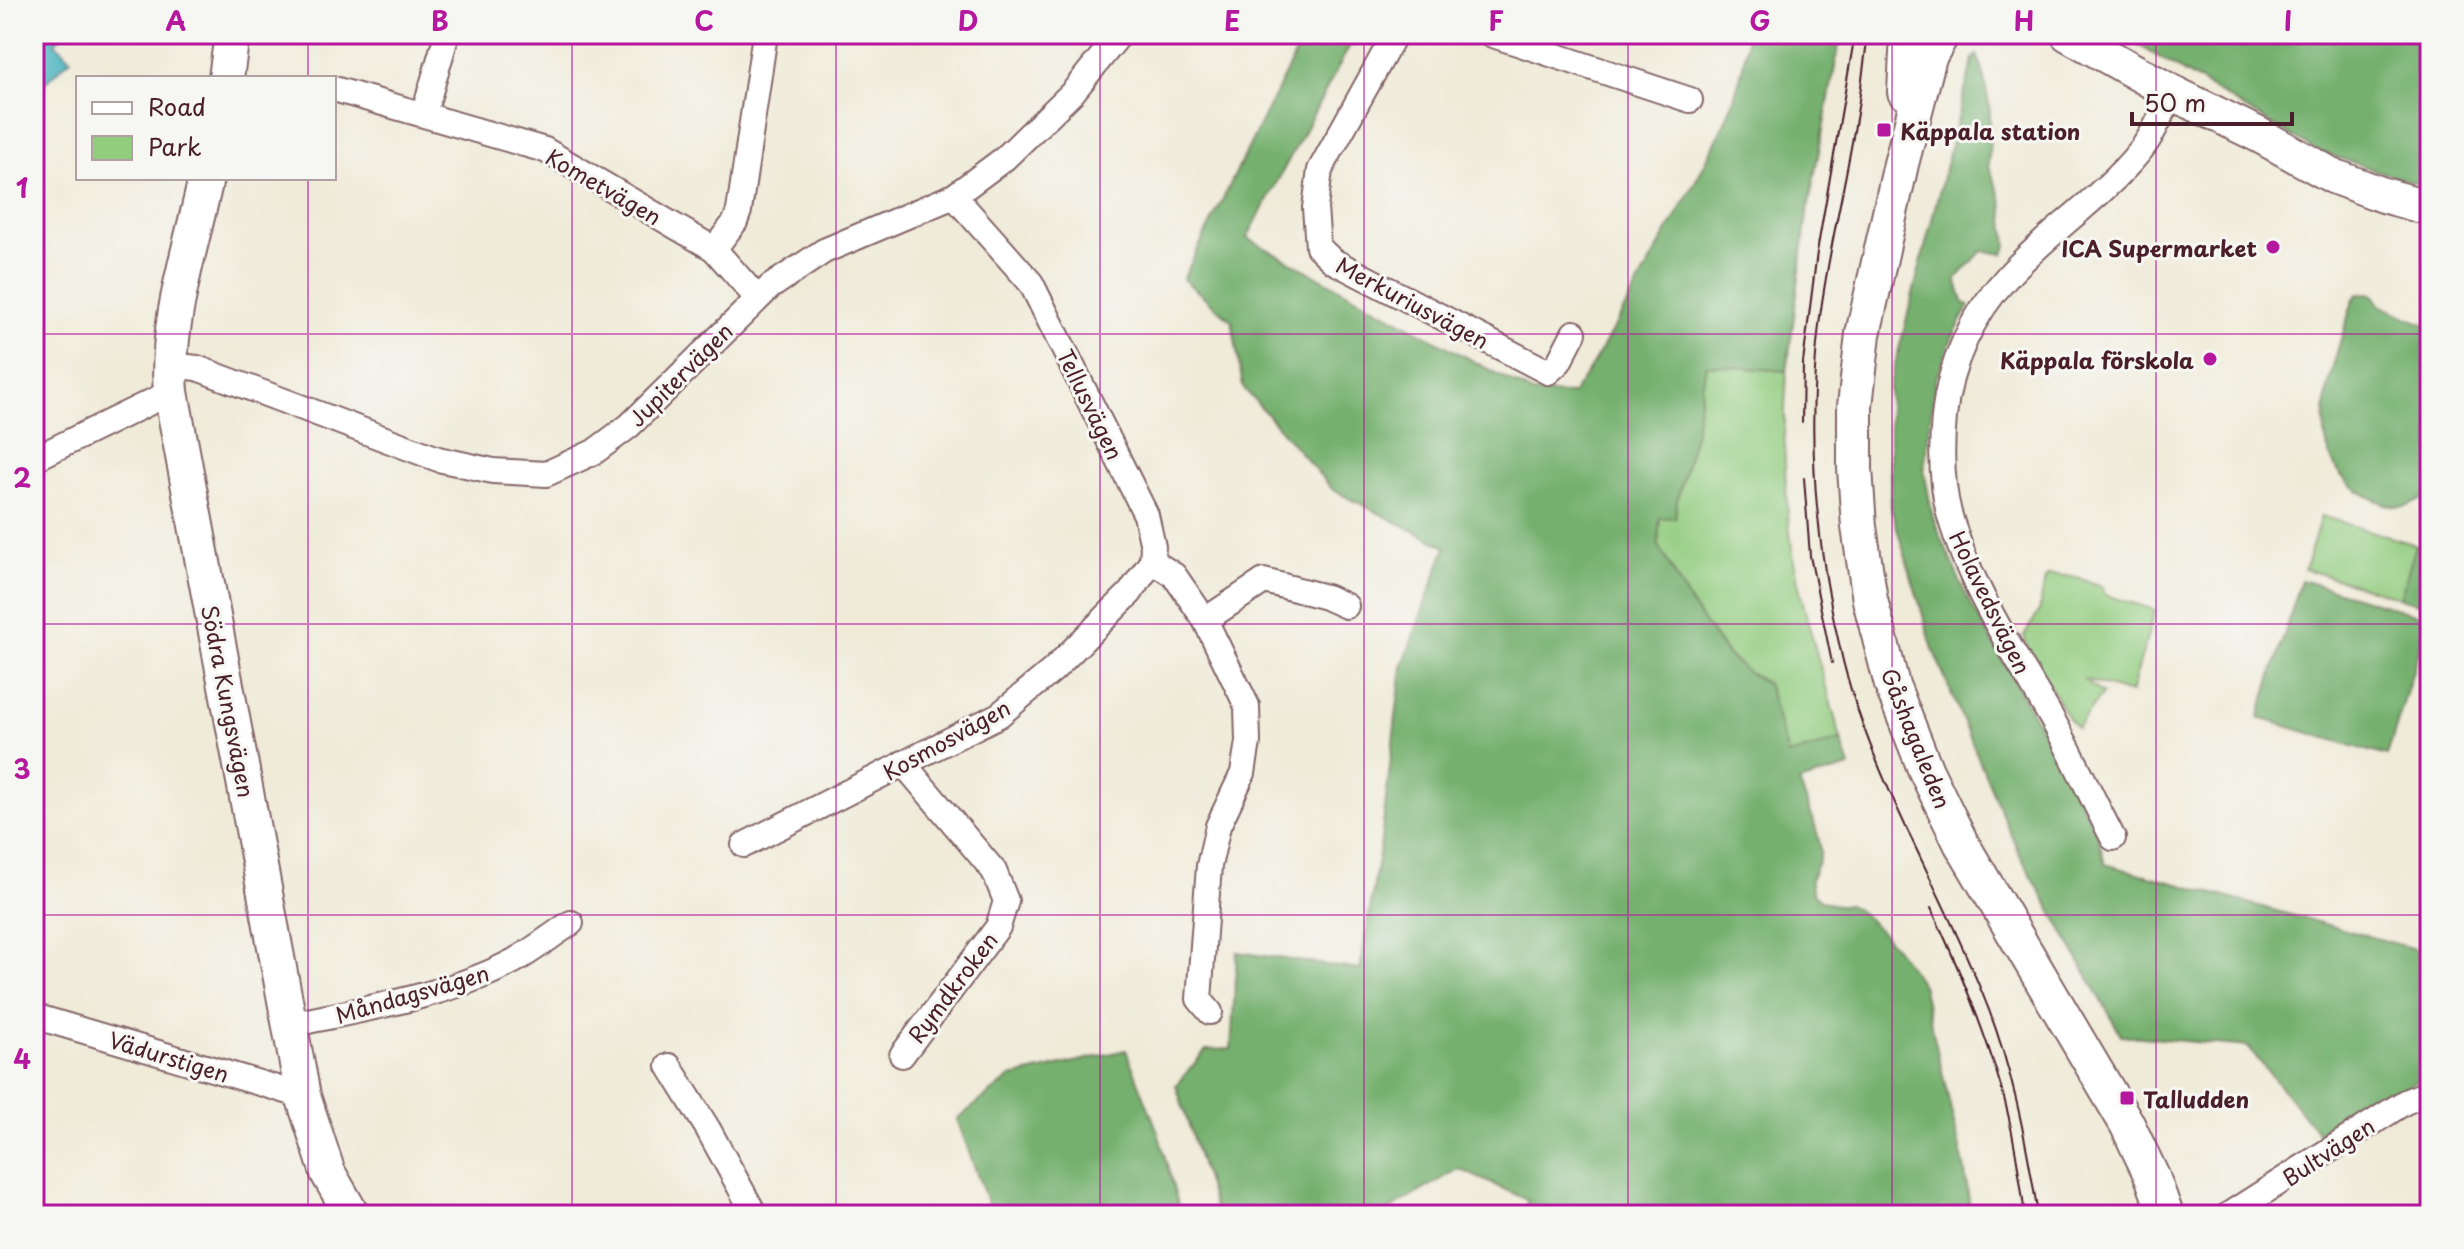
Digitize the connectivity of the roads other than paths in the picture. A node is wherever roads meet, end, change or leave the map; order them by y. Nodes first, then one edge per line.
1 (232, 34) edge
2 (447, 34) edge
3 (765, 34) edge
4 (1120, 34) edge
5 (1395, 34) edge
6 (1490, 34) edge
7 (1908, 34) edge
8 (1942, 34) edge
9 (2067, 36) edge
10 (226, 76) edge
11 (336, 90) edge
12 (2171, 92) junction
13 (1690, 100) dead end
14 (424, 113) junction
15 (1901, 164) junction
16 (206, 180) edge
17 (954, 196) junction
18 (2430, 208) edge
19 (714, 249) junction
20 (757, 298) junction
21 (1574, 333) dead end
22 (170, 379) junction
23 (34, 459) edge
24 (1152, 561) junction
25 (1346, 606) dead end
26 (1205, 620) junction
27 (903, 763) junction
28 (2113, 838) dead end
29 (744, 845) dead end
30 (571, 923) dead end
31 (1210, 1012) dead end
32 (34, 1016) edge
33 (289, 1025) junction
34 (902, 1055) dead end
35 (669, 1066) dead end
36 (2430, 1092) edge
37 (303, 1096) junction
38 (352, 1215) edge
39 (755, 1215) edge
40 (2166, 1215) edge
41 (2228, 1215) edge

1 - 10 street
2 - 14 street
3 - 19 street
4 - 17 street, Jupitervägen
5 - 21 street, Merkuriusvägen
6 - 13 street
7 - 15 street, Gåshagaleden
8 - 15 street, Gåshagaleden
9 - 12 street
11 - 14 street, Kometvägen
12 - 18 street
12 - 28 street, Holavedsvägen
14 - 19 street, Kometvägen
15 - 40 street, Gåshagaleden
16 - 22 street, Södra Kungsvägen
17 - 20 street, Jupitervägen
17 - 24 street, Tellusvägen
19 - 20 street, Kometvägen
20 - 22 street, Jupitervägen
22 - 23 street
22 - 33 street, Södra Kungsvägen
24 - 26 street
24 - 27 street, Kosmosvägen
25 - 26 street
26 - 31 street
27 - 29 street, Kosmosvägen
27 - 34 street, Rymdkroken
30 - 33 street, Måndagsvägen
32 - 37 street, Vädurstigen
33 - 37 street, Södra Kungsvägen
35 - 39 street
36 - 41 street, Bultvägen
37 - 38 street, Södra Kungsvägen

